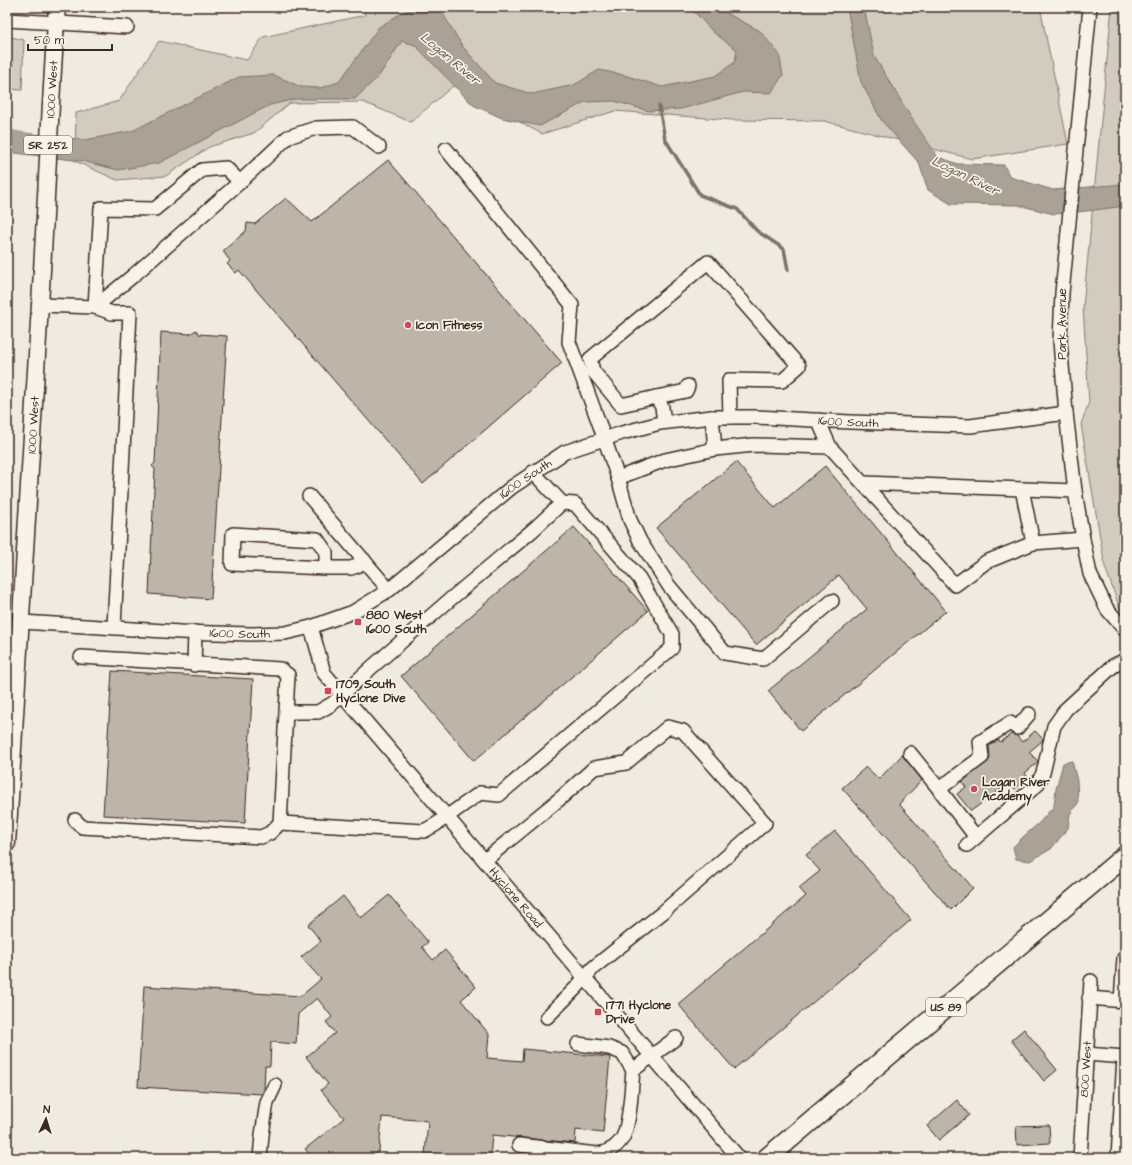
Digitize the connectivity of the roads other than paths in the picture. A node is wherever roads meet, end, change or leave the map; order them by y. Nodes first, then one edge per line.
1 (57, 7) edge
2 (1090, 7) edge
3 (7, 20) edge
4 (56, 23) junction
5 (127, 27) dead end
6 (379, 148) dead end
7 (446, 149) dead end
8 (240, 182) junction
9 (40, 305) junction
10 (95, 307) junction
11 (688, 386) dead end
12 (656, 397) junction
13 (1066, 413) junction
14 (712, 417) junction
15 (730, 417) junction
16 (818, 420) junction
17 (664, 422) junction
18 (604, 439) junction
19 (830, 447) junction
20 (716, 449) junction
21 (533, 472) junction
22 (618, 478) junction
23 (863, 483) junction
24 (1022, 489) junction
25 (1075, 491) junction
26 (309, 496) dead end
27 (562, 503) junction
28 (1083, 539) junction
29 (1033, 543) junction
30 (364, 560) junction
31 (326, 568) junction
32 (389, 590) junction
33 (832, 601) dead end
34 (22, 622) junction
35 (114, 627) junction
36 (311, 628) junction
37 (1125, 630) edge
38 (195, 632) junction
39 (81, 657) dead end
40 (1125, 660) edge
41 (194, 665) junction
42 (342, 694) junction
43 (286, 712) junction
44 (1029, 714) dead end
45 (910, 753) dead end
46 (939, 789) junction
47 (447, 816) junction
48 (75, 820) dead end
49 (280, 823) junction
50 (7, 843) edge
51 (1125, 856) edge
52 (485, 860) junction
53 (1125, 958) edge
54 (585, 977) junction
55 (1091, 981) dead end
56 (1090, 998) junction
57 (1123, 1001) edge
58 (547, 1017) dead end
59 (676, 1038) dead end
60 (578, 1044) dead end
61 (1086, 1054) junction
62 (652, 1057) junction
63 (1124, 1057) edge
64 (633, 1070) junction
65 (275, 1085) dead end
66 (519, 1145) dead end
67 (260, 1158) edge
68 (739, 1158) edge
69 (767, 1158) edge
70 (1080, 1158) edge
71 (1118, 1158) edge

1 - 4 main road, 1000 West / SR 252
2 - 13 street, Park Avenue
3 - 4 street
4 - 5 street
4 - 9 main road, 1000 West / SR 252
6 - 8 street
7 - 18 street
8 - 10 street
8 - 10 street
9 - 10 street
9 - 34 main road, 1000 West / SR 252
10 - 35 street
11 - 12 street
12 - 15 street
12 - 17 street
13 - 16 street, 1600 South
13 - 25 street, Park Avenue
14 - 15 street, 1600 South
14 - 17 street, 1600 South
14 - 20 street
15 - 16 street, 1600 South
16 - 19 street
17 - 18 street, 1600 South
18 - 21 street, 1600 South
18 - 22 street
19 - 20 street
19 - 23 street
20 - 22 street
21 - 27 street
21 - 32 street, 1600 South
22 - 33 street
23 - 24 street
23 - 29 street
24 - 25 street
24 - 29 street
25 - 28 street, Park Avenue
26 - 30 street
27 - 42 street
27 - 47 street
28 - 29 street
28 - 37 street, Park Avenue
30 - 31 street
30 - 32 street
31 - 31 street
32 - 36 street, 1600 South
34 - 35 street, 1600 South
34 - 50 main road, 1000 West / SR 252
35 - 38 street, 1600 South
36 - 38 street, 1600 South
36 - 42 street, Hyclone Road
38 - 41 street
39 - 41 street
40 - 46 street
41 - 43 street
42 - 43 street
42 - 47 street, Hyclone Road
43 - 49 street
44 - 46 street
45 - 46 street
47 - 49 street
47 - 52 street, Hyclone Road
48 - 49 street
51 - 69 highway, US 89
52 - 54 street, Hyclone Road
52 - 54 street
53 - 57 street
54 - 58 street
54 - 62 street, Hyclone Road
55 - 56 street, 800 West
56 - 57 street
56 - 61 street, 800 West
59 - 62 street
60 - 64 street
61 - 63 street
61 - 70 street, 800 West
62 - 64 street
62 - 68 street, Hyclone Road
63 - 71 street
64 - 66 street
65 - 67 street

